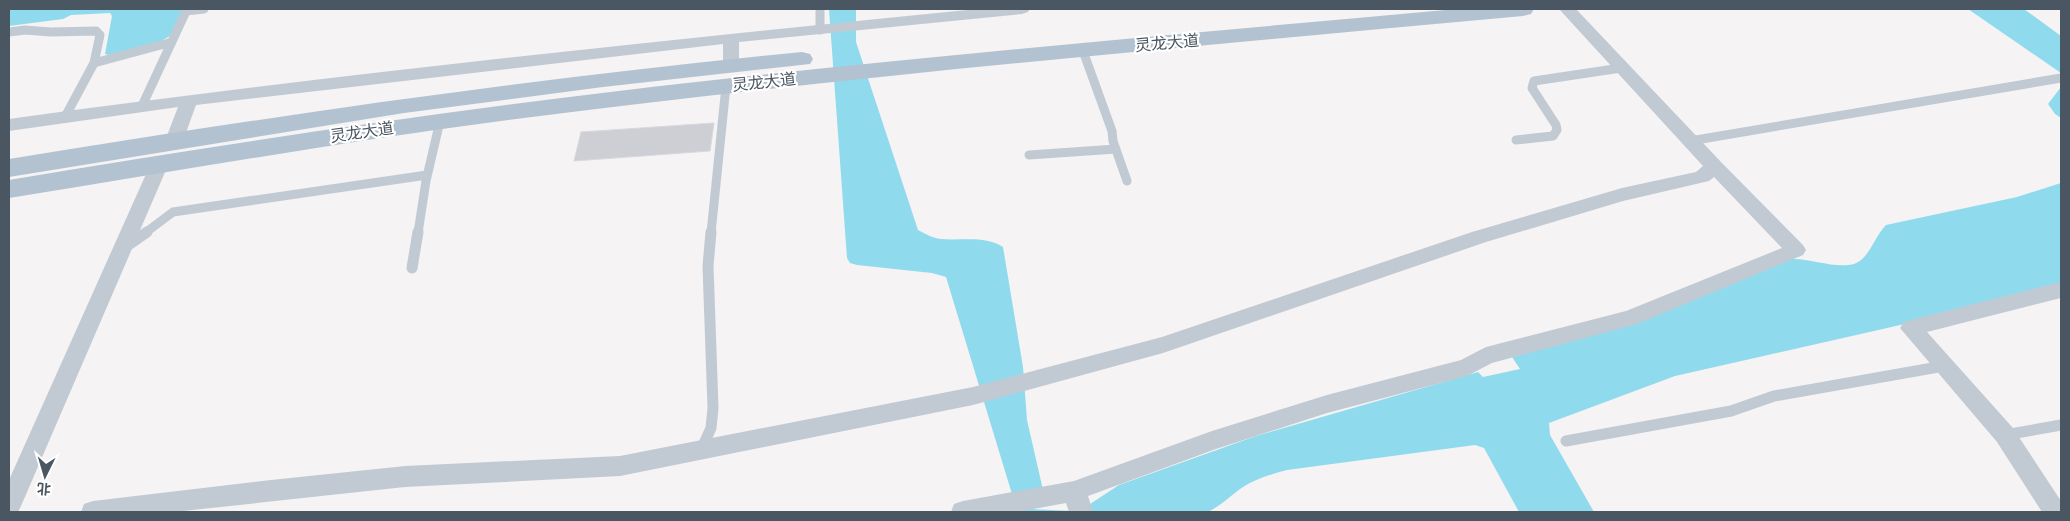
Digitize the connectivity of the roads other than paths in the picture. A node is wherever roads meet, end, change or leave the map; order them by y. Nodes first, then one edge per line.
1 (204, 9) edge
2 (820, 9) edge
3 (1022, 9) edge
4 (1333, 9) edge
5 (1523, 9) edge
6 (1567, 9) edge
7 (186, 10) edge
8 (823, 30) junction
9 (9, 32) edge
10 (731, 39) junction
11 (172, 42) junction
12 (1084, 51) junction
13 (892, 60) junction
14 (94, 63) junction
15 (1621, 68) junction
16 (728, 76) junction
17 (2061, 78) edge
18 (189, 100) junction
19 (142, 106) junction
20 (65, 117) junction
21 (440, 121) junction
22 (9, 125) edge
23 (174, 140) junction
24 (1516, 140) dead end
25 (1690, 141) junction
26 (1116, 149) junction
27 (1029, 155) dead end
28 (160, 163) junction
29 (1714, 166) junction
30 (9, 168) edge
31 (427, 175) junction
32 (1127, 181) dead end
33 (9, 189) edge
34 (123, 250) junction
35 (412, 268) dead end
36 (2061, 290) edge
37 (1944, 366) junction
38 (2061, 425) edge
39 (2004, 435) junction
40 (1566, 441) dead end
41 (700, 451) junction
42 (1078, 503) edge
43 (9, 506) edge
44 (93, 512) edge
45 (963, 512) edge
46 (2055, 512) edge

1 - 7 lane
2 - 8 lane
3 - 8 street
4 - 13 main road, 灵龙大道
5 - 12 main road, 灵龙大道
6 - 15 street
7 - 11 lane
8 - 10 street
9 - 14 lane
10 - 16 street
10 - 18 street
11 - 14 lane
11 - 19 lane
12 - 13 main road, 灵龙大道
12 - 26 lane
13 - 16 main road, 灵龙大道
14 - 20 lane
15 - 24 lane
15 - 25 street
16 - 21 main road, 灵龙大道
16 - 23 main road, 灵龙大道
16 - 41 lane
17 - 25 lane
18 - 19 street
18 - 23 street
19 - 20 street
20 - 22 street
21 - 28 main road, 灵龙大道
21 - 31 lane
23 - 30 main road, 灵龙大道
25 - 29 street
26 - 27 lane
26 - 32 lane
28 - 33 main road, 灵龙大道
28 - 34 street
29 - 41 street
29 - 42 street
31 - 34 lane
31 - 35 lane
34 - 43 street
36 - 37 street
37 - 39 street
37 - 40 lane
38 - 39 lane
39 - 46 street
41 - 44 street
42 - 45 street

